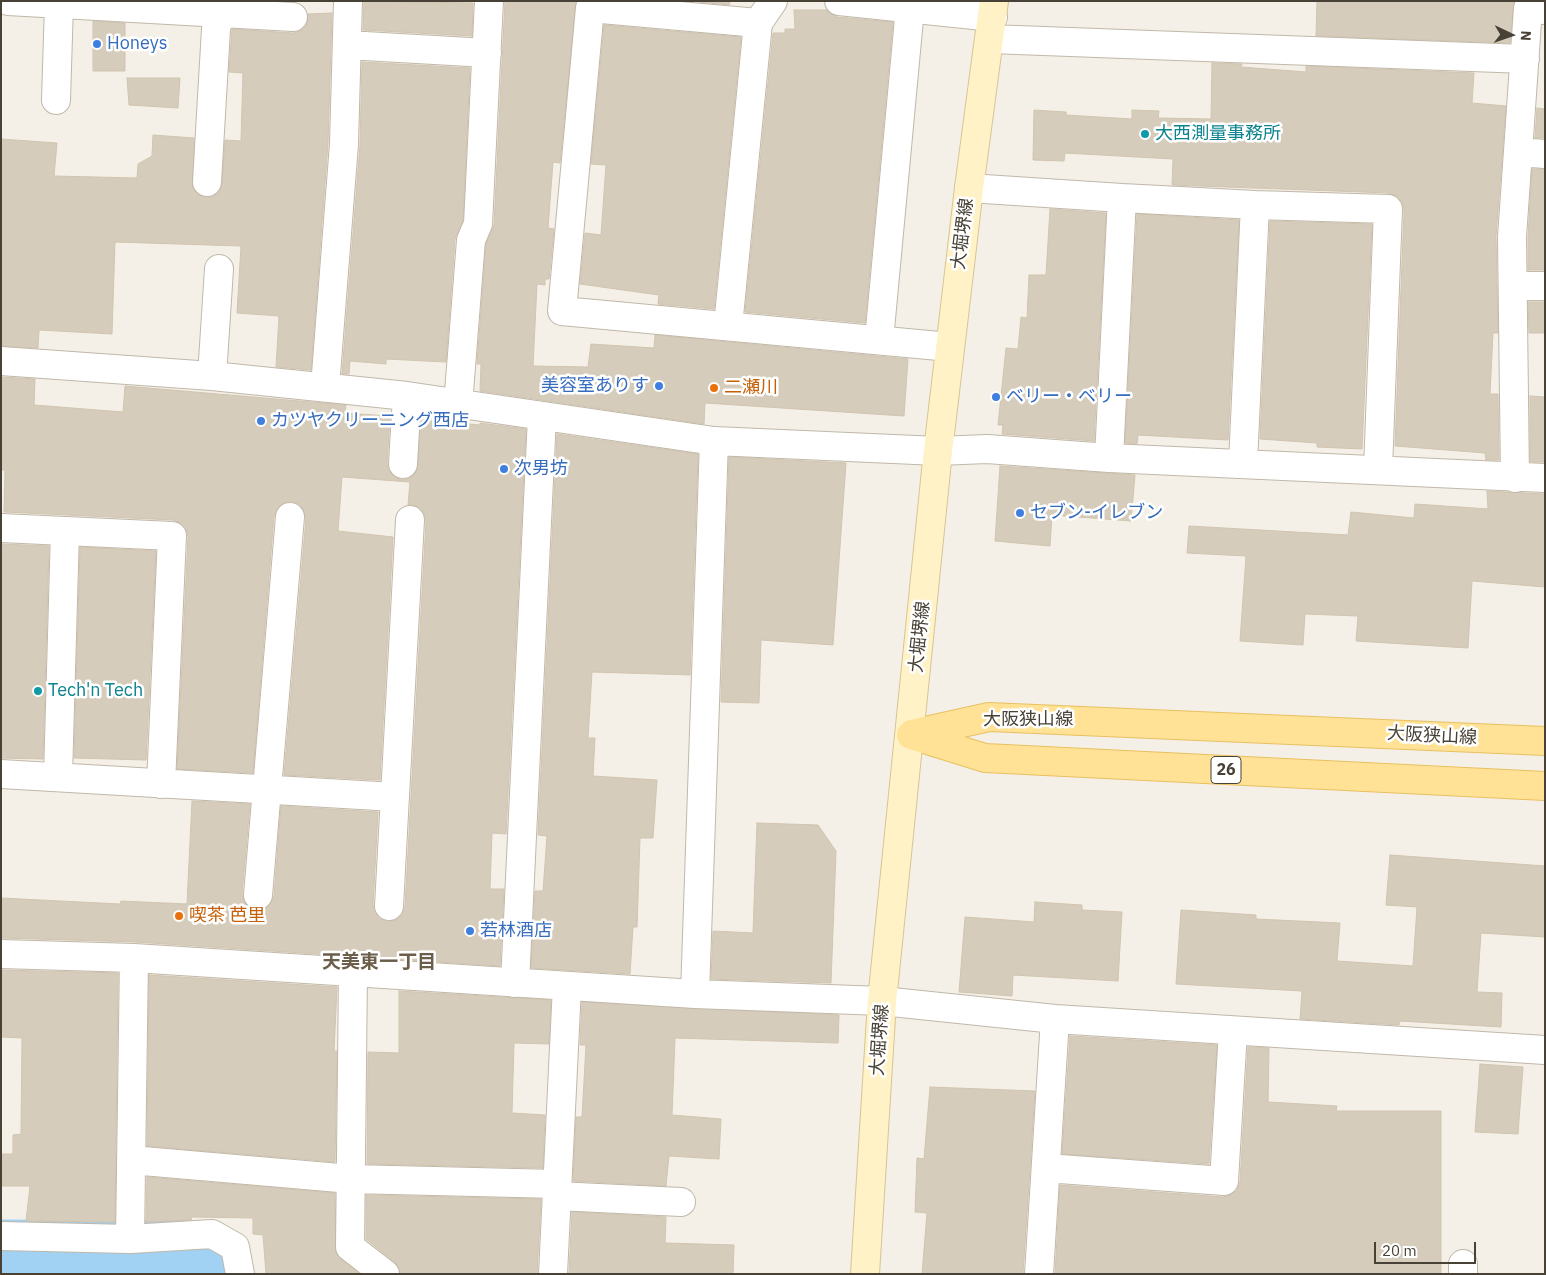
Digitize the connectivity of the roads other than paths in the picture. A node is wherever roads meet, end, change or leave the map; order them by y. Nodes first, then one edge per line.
1 (8, 1) edge
2 (348, 1) edge
3 (490, 1) edge
4 (838, 1) edge
5 (59, 4) junction
6 (221, 8) edge
7 (910, 8) junction
8 (1545, 10) edge
9 (766, 12) edge
10 (293, 17) dead end
11 (992, 19) edge
12 (347, 45) junction
13 (487, 53) junction
14 (1525, 59) junction
15 (56, 100) dead end
16 (1518, 152) junction
17 (1545, 154) edge
18 (207, 182) dead end
19 (969, 188) junction
20 (1122, 198) junction
21 (1255, 205) junction
22 (219, 269) dead end
23 (1513, 286) junction
24 (1545, 286) edge
25 (728, 326) junction
26 (879, 340) junction
27 (950, 347) junction
28 (1, 361) edge
29 (212, 376) junction
30 (325, 387) junction
31 (407, 396) junction
32 (458, 405) junction
33 (542, 417) junction
34 (714, 441) junction
35 (938, 451) junction
36 (1109, 458) junction
37 (1243, 463) junction
38 (403, 464) dead end
39 (1378, 470) junction
40 (1515, 478) junction
41 (1545, 478) edge
42 (290, 517) dead end
43 (410, 520) dead end
44 (1, 528) edge
45 (65, 531) junction
46 (911, 735) junction
47 (1545, 741) edge
48 (1, 774) edge
49 (58, 776) junction
50 (161, 784) junction
51 (1545, 786) edge
52 (266, 790) junction
53 (395, 797) junction
54 (258, 895) dead end
55 (389, 906) dead end
56 (1, 954) edge
57 (134, 958) junction
58 (353, 972) junction
59 (515, 983) junction
60 (567, 986) junction
61 (695, 994) junction
62 (882, 1001) junction
63 (1055, 1019) junction
64 (1233, 1031) junction
65 (1545, 1050) edge
66 (131, 1160) junction
67 (1046, 1168) junction
68 (351, 1179) junction
69 (557, 1190) junction
70 (680, 1202) dead end
71 (1, 1236) edge
72 (130, 1239) junction
73 (240, 1274) edge
74 (385, 1274) edge
75 (553, 1274) edge
76 (865, 1274) edge
77 (1039, 1274) edge

1 - 5 street
2 - 12 street
3 - 13 street
4 - 7 street
5 - 6 street
5 - 15 street
6 - 10 street
6 - 18 street
7 - 11 street
7 - 26 street
8 - 14 street
9 - 25 street
9 - 25 street
11 - 14 street
11 - 19 main road, 大堀堺線
12 - 13 street
12 - 30 street
13 - 32 street
14 - 16 street
16 - 17 street
16 - 23 street
19 - 20 street
19 - 27 main road, 大堀堺線
20 - 21 street
20 - 36 street
21 - 37 street
21 - 39 street
22 - 29 street
23 - 24 street
23 - 40 street
25 - 26 street
26 - 27 street
27 - 35 main road, 大堀堺線
28 - 29 street
29 - 30 street
30 - 31 street
31 - 32 street
31 - 38 street
32 - 33 street
33 - 34 street
33 - 59 street
34 - 35 street
34 - 61 street
35 - 36 street
35 - 46 main road, 大堀堺線
36 - 37 street
37 - 39 street
39 - 40 street
40 - 41 street
42 - 52 street
43 - 53 street
44 - 45 street
45 - 49 street
45 - 50 street
46 - 47 main road, 大阪狭山線
46 - 51 main road, 大阪狭山線 / 26
46 - 62 main road, 大堀堺線
48 - 49 street
49 - 50 street
50 - 52 street
52 - 53 street
52 - 54 street
53 - 55 street
56 - 57 street
57 - 58 street
57 - 66 street
58 - 59 street
58 - 68 street
59 - 60 street
60 - 61 street
60 - 69 street
61 - 62 street
62 - 63 street
62 - 76 main road, 大堀堺線
63 - 64 street
63 - 67 street
64 - 65 street
64 - 67 street
66 - 68 street
66 - 72 street
67 - 77 street
68 - 69 street
68 - 74 street
69 - 70 street
69 - 75 street
71 - 72 street
72 - 73 street

